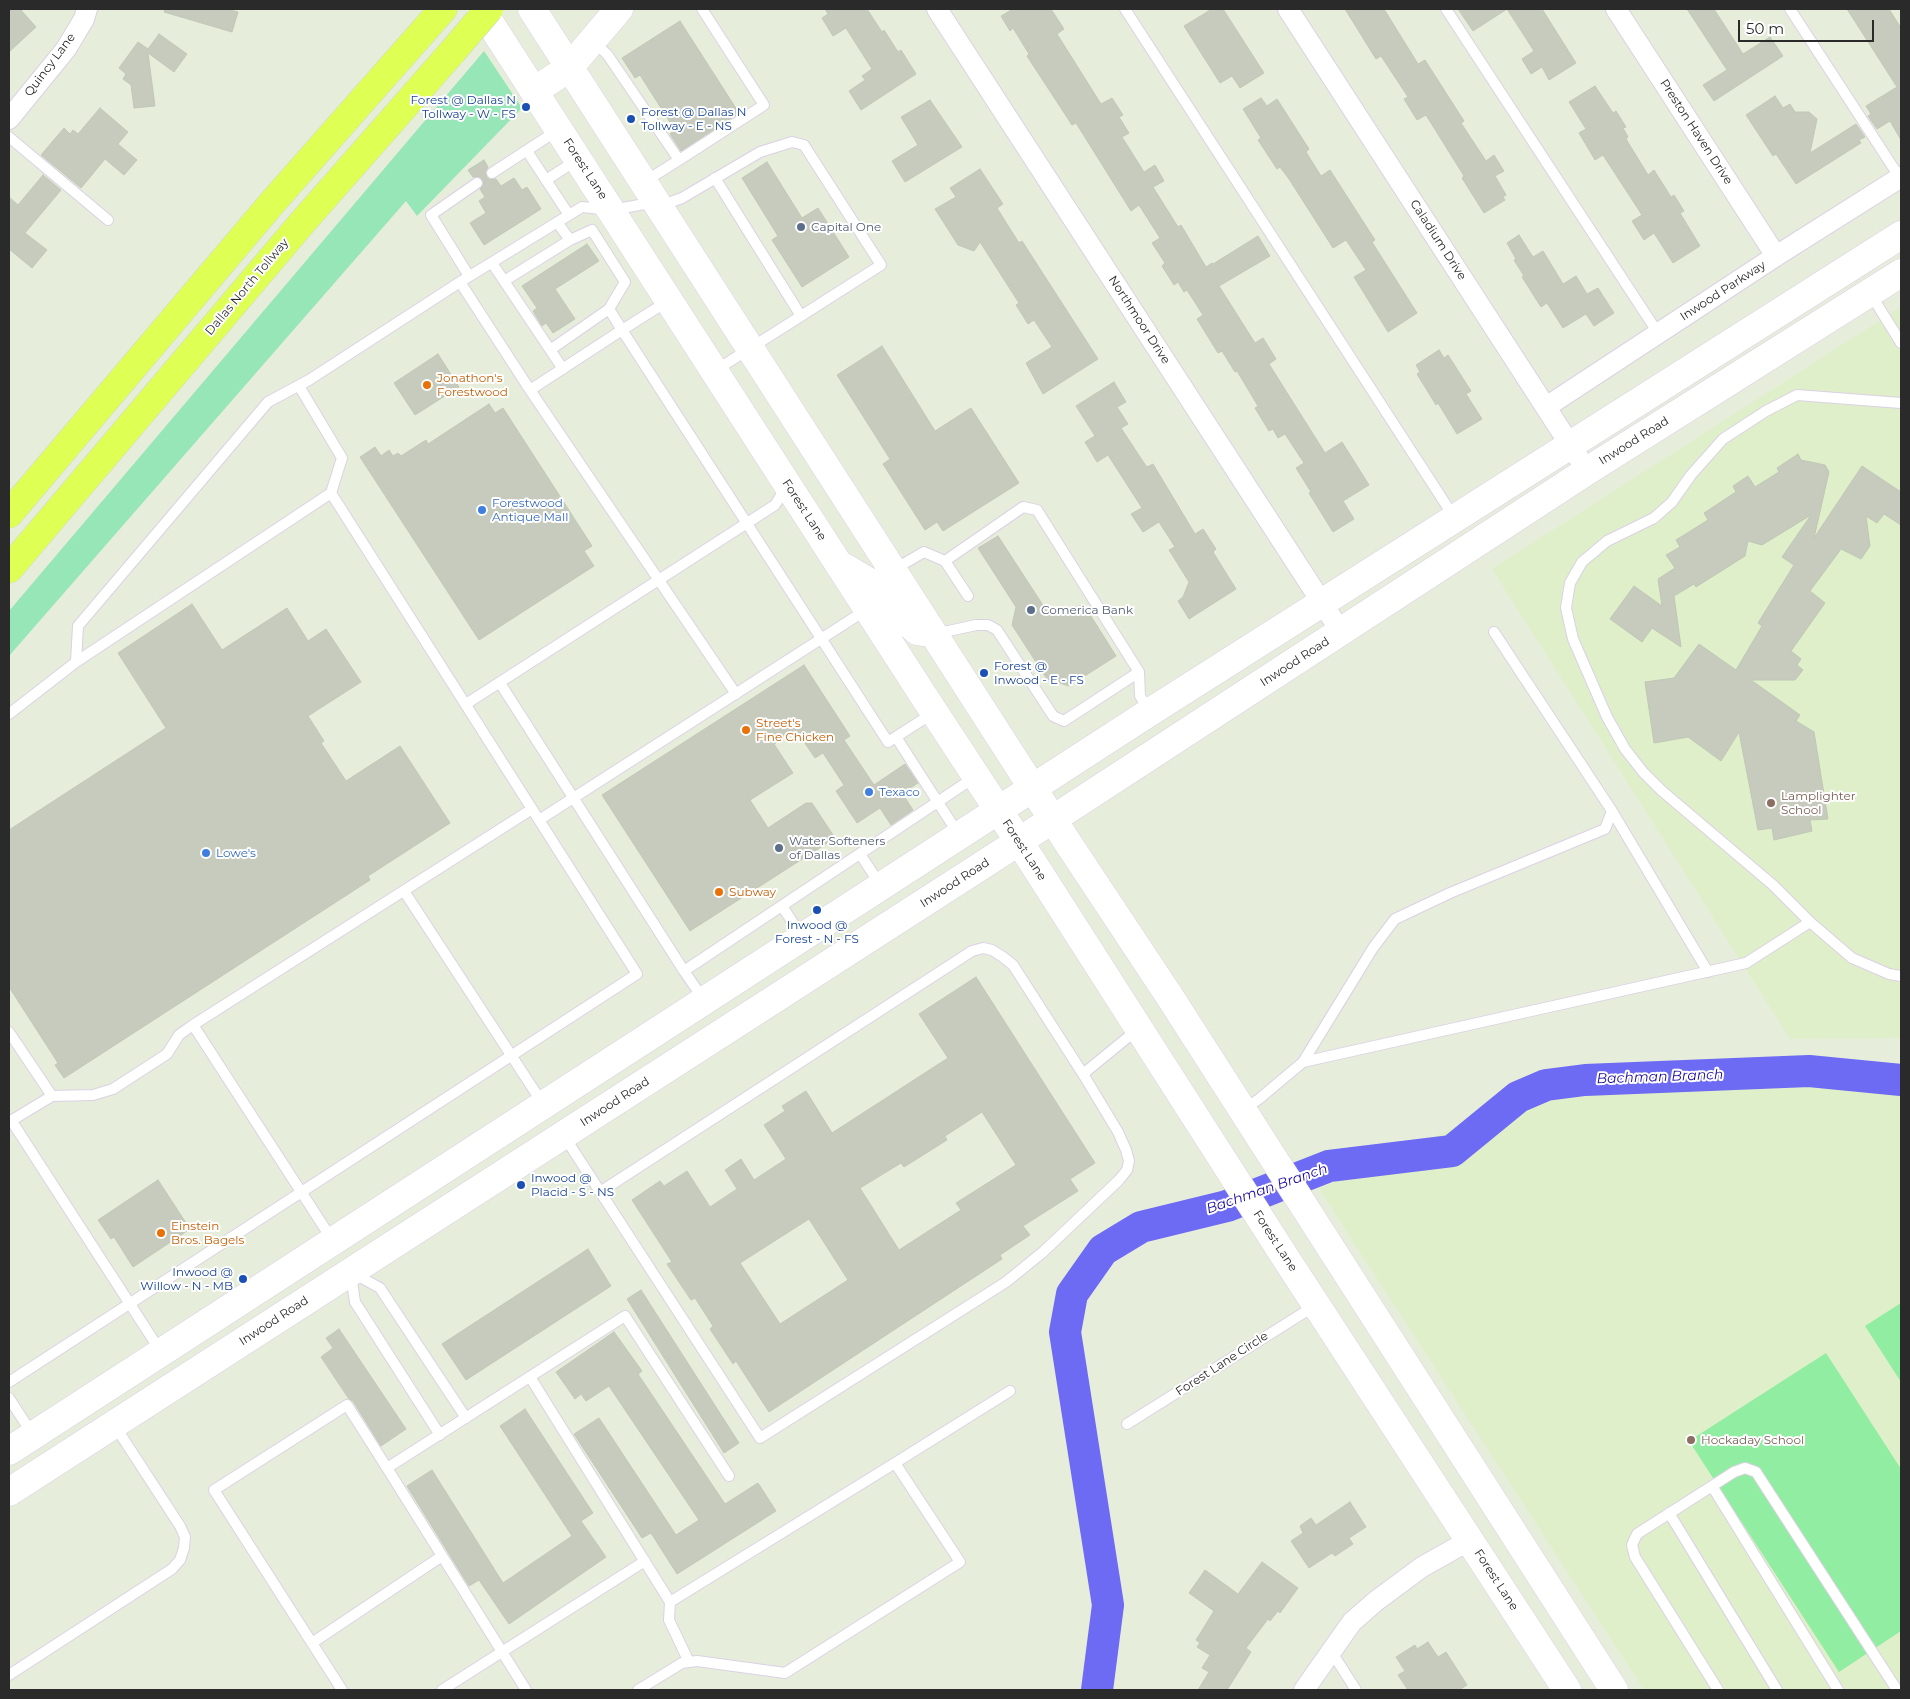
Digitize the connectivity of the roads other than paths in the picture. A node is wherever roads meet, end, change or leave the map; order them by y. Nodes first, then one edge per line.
1 (87, 9) edge
2 (481, 9) edge
3 (488, 9) edge
4 (532, 9) edge
5 (619, 9) edge
6 (702, 9) edge
7 (937, 9) edge
8 (1125, 9) edge
9 (1288, 9) edge
10 (1446, 9) edge
11 (1616, 9) edge
12 (1790, 9) edge
13 (437, 16) edge
14 (592, 41) junction
15 (569, 68) junction
16 (534, 91) junction
17 (9, 119) edge
18 (559, 130) junction
19 (9, 137) edge
20 (527, 151) junction
21 (578, 159) junction
22 (679, 160) junction
23 (492, 173) dead end
24 (715, 178) junction
25 (1901, 178) edge
26 (546, 180) junction
27 (477, 183) dead end
28 (650, 192) junction
29 (611, 210) junction
30 (569, 215) junction
31 (108, 220) dead end
32 (557, 222) junction
33 (1901, 235) edge
34 (570, 240) junction
35 (1776, 256) junction
36 (492, 262) junction
37 (1853, 266) junction
38 (1901, 272) edge
39 (469, 276) junction
40 (504, 281) junction
41 (460, 282) junction
42 (1870, 292) junction
43 (669, 300) junction
44 (609, 310) junction
45 (801, 316) junction
46 (622, 330) junction
47 (1658, 333) junction
48 (1901, 343) edge
49 (751, 349) junction
50 (550, 350) junction
51 (563, 369) junction
52 (715, 371) junction
53 (299, 386) junction
54 (530, 390) junction
55 (1901, 403) edge
56 (1546, 406) junction
57 (1570, 444) junction
58 (823, 462) junction
59 (1587, 471) junction
60 (787, 485) junction
61 (331, 493) junction
62 (9, 514) edge
63 (1455, 518) junction
64 (747, 523) junction
65 (945, 561) junction
66 (838, 563) junction
67 (9, 569) edge
68 (893, 570) junction
69 (659, 580) junction
70 (968, 596) dead end
71 (1322, 603) junction
72 (867, 609) junction
73 (1341, 632) junction
74 (1494, 632) dead end
75 (934, 634) junction
76 (821, 639) junction
77 (76, 662) junction
78 (1139, 672) junction
79 (500, 683) junction
80 (736, 694) junction
81 (466, 704) junction
82 (935, 712) junction
83 (1150, 712) junction
84 (9, 714) edge
85 (896, 737) junction
86 (976, 776) junction
87 (1033, 788) junction
88 (574, 798) junction
89 (938, 802) junction
90 (532, 809) junction
91 (998, 811) junction
92 (1612, 811) junction
93 (1053, 819) junction
94 (540, 820) junction
95 (960, 836) junction
96 (1019, 842) junction
97 (860, 854) junction
98 (881, 887) junction
99 (404, 891) junction
100 (782, 906) junction
101 (1810, 922) junction
102 (802, 938) junction
103 (822, 969) junction
104 (684, 971) junction
105 (1708, 972) junction
106 (1901, 976) edge
107 (705, 1001) junction
108 (194, 1025) junction
109 (1138, 1028) junction
110 (9, 1032) edge
111 (511, 1055) junction
112 (1303, 1062) junction
113 (1083, 1074) junction
114 (52, 1096) junction
115 (544, 1105) junction
116 (1242, 1110) junction
117 (10, 1121) edge
118 (563, 1135) junction
119 (301, 1192) junction
120 (600, 1192) junction
121 (334, 1241) junction
122 (351, 1272) junction
123 (130, 1304) junction
124 (1316, 1305) junction
125 (161, 1353) junction
126 (530, 1377) junction
127 (9, 1382) edge
128 (1010, 1391) dead end
129 (9, 1398) edge
130 (466, 1418) junction
131 (1127, 1424) dead end
132 (114, 1425) junction
133 (33, 1435) junction
134 (440, 1435) junction
135 (9, 1451) edge
136 (895, 1463) junction
137 (387, 1468) junction
138 (729, 1476) dead end
139 (1712, 1486) junction
140 (9, 1492) edge
141 (1489, 1497) junction
142 (1669, 1514) junction
143 (1470, 1540) junction
144 (442, 1556) junction
145 (645, 1561) junction
146 (670, 1602) junction
147 (1576, 1631) junction
148 (312, 1643) junction
149 (1331, 1651) junction
150 (503, 1653) junction
151 (689, 1662) junction
152 (9, 1675) edge
153 (342, 1690) edge
154 (442, 1690) edge
155 (526, 1690) edge
156 (638, 1690) edge
157 (1304, 1690) edge
158 (1356, 1690) edge
159 (1567, 1690) edge
160 (1614, 1690) edge
161 (1718, 1690) edge
162 (1777, 1690) edge
163 (1838, 1690) edge
164 (1897, 1690) edge

1 - 17 street, Quincy Lane
2 - 16 main road, Forest Lane
3 - 67 highway, Dallas North Tollway, bridge
4 - 15 main road
5 - 14 main road
6 - 22 lane
7 - 71 street, Northmoor Drive
8 - 63 lane
9 - 56 street, Caladium Drive
10 - 47 lane
11 - 35 street, Preston Haven Drive
12 - 25 lane
13 - 62 highway
14 - 15 main road
14 - 22 lane
15 - 16 main road
15 - 28 main road
16 - 18 main road, Forest Lane
18 - 20 lane
18 - 21 main road, Forest Lane
19 - 31 lane
20 - 23 lane
20 - 26 lane
21 - 26 lane
21 - 29 main road, Forest Lane
22 - 28 lane
24 - 28 lane
24 - 45 lane
24 - 45 lane
25 - 35 street, Inwood Parkway
26 - 30 lane
27 - 39 lane
28 - 29 lane
28 - 49 main road
29 - 30 lane
29 - 43 main road, Forest Lane
30 - 32 lane
32 - 34 lane
32 - 36 lane
33 - 37 main road
34 - 40 lane
34 - 44 lane
35 - 47 street, Inwood Parkway
36 - 39 lane
36 - 40 lane
37 - 42 main road
37 - 57 main road
38 - 42 main road, Inwood Road
39 - 41 lane
40 - 50 lane
41 - 53 lane
41 - 54 lane
42 - 48 lane
42 - 59 main road, Inwood Road
43 - 46 lane
43 - 52 main road, Forest Lane
44 - 46 lane
44 - 50 lane
45 - 49 lane
46 - 51 lane
46 - 64 lane
47 - 56 street, Inwood Parkway
49 - 52 lane
49 - 58 main road
50 - 51 lane
51 - 54 lane
52 - 60 main road, Forest Lane
53 - 61 lane
53 - 77 lane
54 - 69 lane
55 - 101 lane
56 - 57 street, Caladium Drive
57 - 59 street, Caladium Drive
57 - 63 main road
58 - 60 main road
58 - 68 main road
59 - 73 main road, Inwood Road
60 - 64 lane
60 - 66 main road, Forest Lane
61 - 77 lane
61 - 81 lane
63 - 71 main road
64 - 69 lane
64 - 76 lane
65 - 68 lane
65 - 70 lane
65 - 78 lane
66 - 72 main road, Forest Lane
66 - 75 main road
68 - 75 main road
69 - 79 lane
69 - 80 lane
71 - 73 street, Northmoor Drive
71 - 83 main road
72 - 76 lane
72 - 82 main road, Forest Lane
73 - 93 main road, Inwood Road
74 - 92 lane
75 - 78 lane
75 - 87 main road
76 - 80 lane
76 - 85 lane
77 - 84 lane
78 - 83 lane
79 - 81 lane
79 - 88 lane
80 - 88 lane
81 - 90 lane
82 - 85 lane
82 - 86 main road, Forest Lane
83 - 87 main road
85 - 89 lane
86 - 89 lane
86 - 91 main road, Forest Lane
87 - 91 main road
87 - 93 main road
88 - 94 lane
88 - 104 lane
89 - 95 lane
89 - 97 lane
90 - 94 lane
90 - 99 lane
91 - 95 main road
91 - 96 main road, Forest Lane
92 - 105 lane
92 - 112 lane
93 - 96 main road, Inwood Road
93 - 116 main road
94 - 111 lane
95 - 98 main road
96 - 103 main road, Inwood Road
96 - 109 main road, Forest Lane
97 - 98 lane
97 - 100 lane
98 - 102 main road
99 - 108 lane
99 - 111 lane
100 - 102 lane
100 - 104 lane
101 - 105 lane
101 - 106 lane
102 - 103 main road
102 - 107 main road
103 - 118 main road, Inwood Road
104 - 107 lane
105 - 112 lane
107 - 115 main road
108 - 114 lane
108 - 119 lane
109 - 113 lane
109 - 124 main road, Forest Lane
110 - 114 lane
111 - 115 lane
111 - 119 lane
112 - 116 lane
113 - 120 lane
113 - 120 lane
114 - 117 lane
115 - 118 main road
115 - 121 main road
116 - 141 main road
117 - 123 lane
118 - 120 lane
118 - 122 main road, Inwood Road
119 - 121 lane
119 - 123 lane
121 - 122 main road
121 - 125 main road
122 - 130 lane
122 - 132 main road, Inwood Road
122 - 134 lane
123 - 125 lane
123 - 127 lane
124 - 131 lane, Forest Lane Circle
124 - 143 main road, Forest Lane
125 - 133 main road
126 - 130 lane
126 - 138 lane
126 - 145 lane
128 - 136 lane
129 - 133 lane
130 - 134 lane
132 - 140 main road, Inwood Road
132 - 152 lane
133 - 135 main road
134 - 137 lane
136 - 146 lane
136 - 151 lane
137 - 144 lane
137 - 148 lane
139 - 142 lane
139 - 163 lane
139 - 164 lane
141 - 143 main road
141 - 147 main road
142 - 161 lane
142 - 162 lane
143 - 147 main road
143 - 149 street
143 - 159 main road, Forest Lane
144 - 148 lane
144 - 150 lane
145 - 146 lane
145 - 150 lane
146 - 151 lane
147 - 160 main road
148 - 153 lane
149 - 157 street
149 - 158 lane
150 - 154 lane
150 - 155 lane
151 - 156 lane

